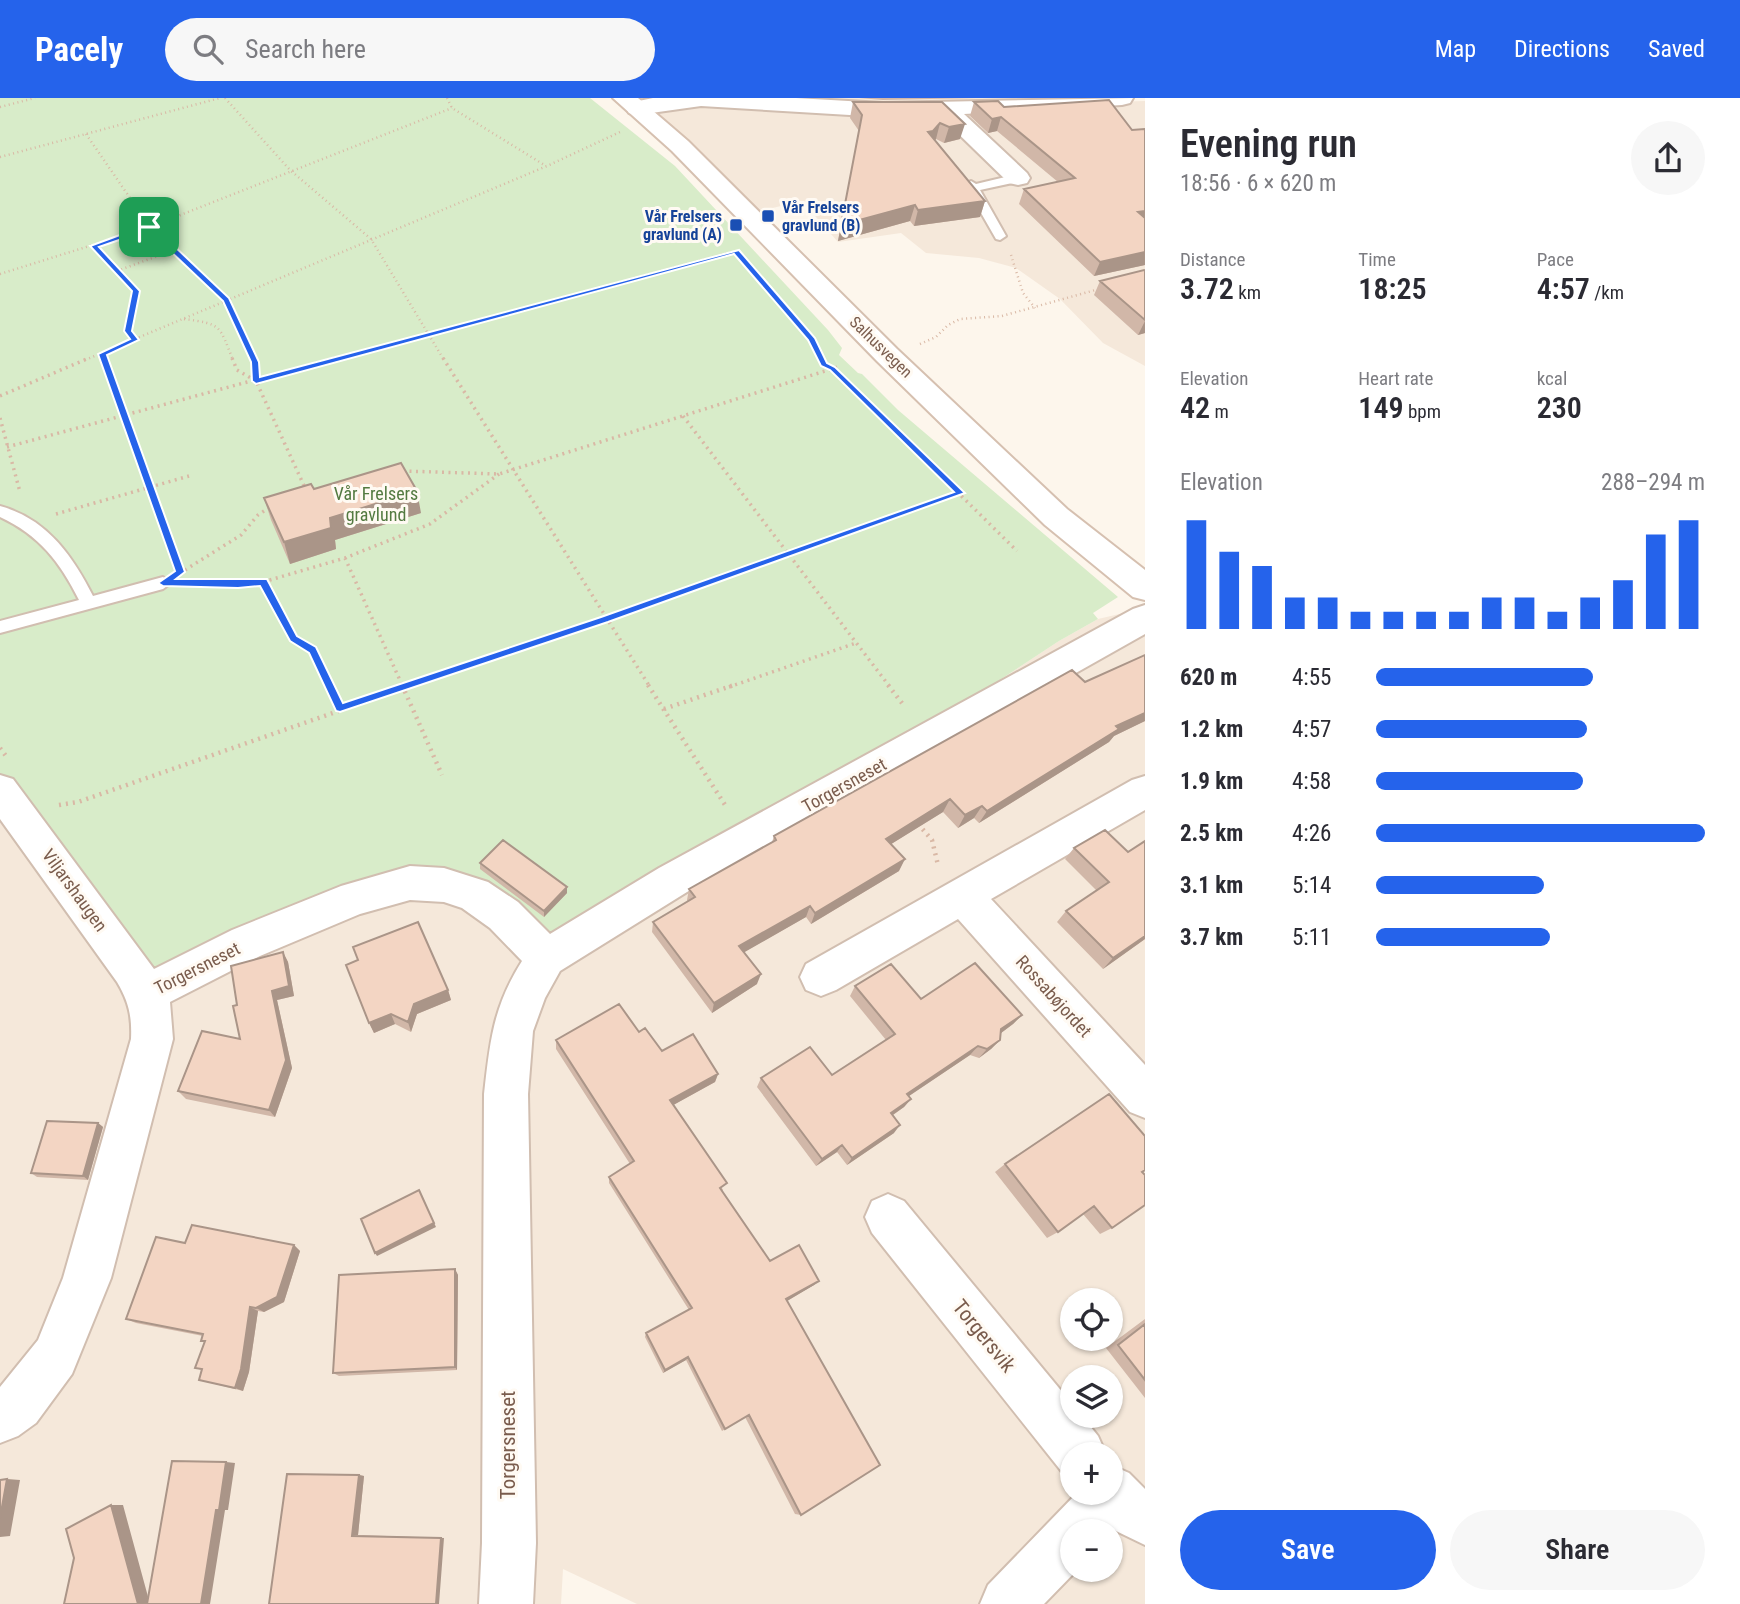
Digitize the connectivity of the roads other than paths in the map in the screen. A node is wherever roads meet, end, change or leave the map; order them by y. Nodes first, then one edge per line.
1 (1122, 98) edge
2 (631, 103) edge
3 (933, 105) edge
4 (959, 171) edge
5 (1017, 178) joint
6 (974, 188) junction
7 (1000, 236) road end
8 (0, 511) edge
9 (163, 583) road end
10 (1145, 588) edge
11 (88, 602) junction
12 (1145, 618) edge
13 (0, 627) edge
14 (4, 774) edge
15 (1145, 791) edge
16 (958, 898) junction
17 (546, 958) junction
18 (821, 977) dead end
19 (147, 993) junction
20 (1145, 1097) edge
21 (888, 1217) dead end
22 (0, 1418) edge
23 (1070, 1442) edge
24 (1117, 1505) edge
25 (1095, 1519) edge
26 (1060, 1548) edge
27 (506, 1604) edge
28 (1007, 1604) edge

1 - 3 street
2 - 3 street
2 - 10 street, Salhusvegen
3 - 5 street
4 - 6 lane
5 - 6 lane
6 - 7 lane
8 - 11 lane
9 - 11 lane
11 - 13 lane
12 - 17 street, Torgersneset
14 - 19 street, Viljarshaugen
15 - 16 street
16 - 18 street
16 - 20 street, Rossabøjordet
17 - 19 street, Torgersneset
17 - 27 street, Torgersneset
19 - 22 street, Torgersneset
21 - 23 street, Torgersvik
24 - 25 street
26 - 28 street

